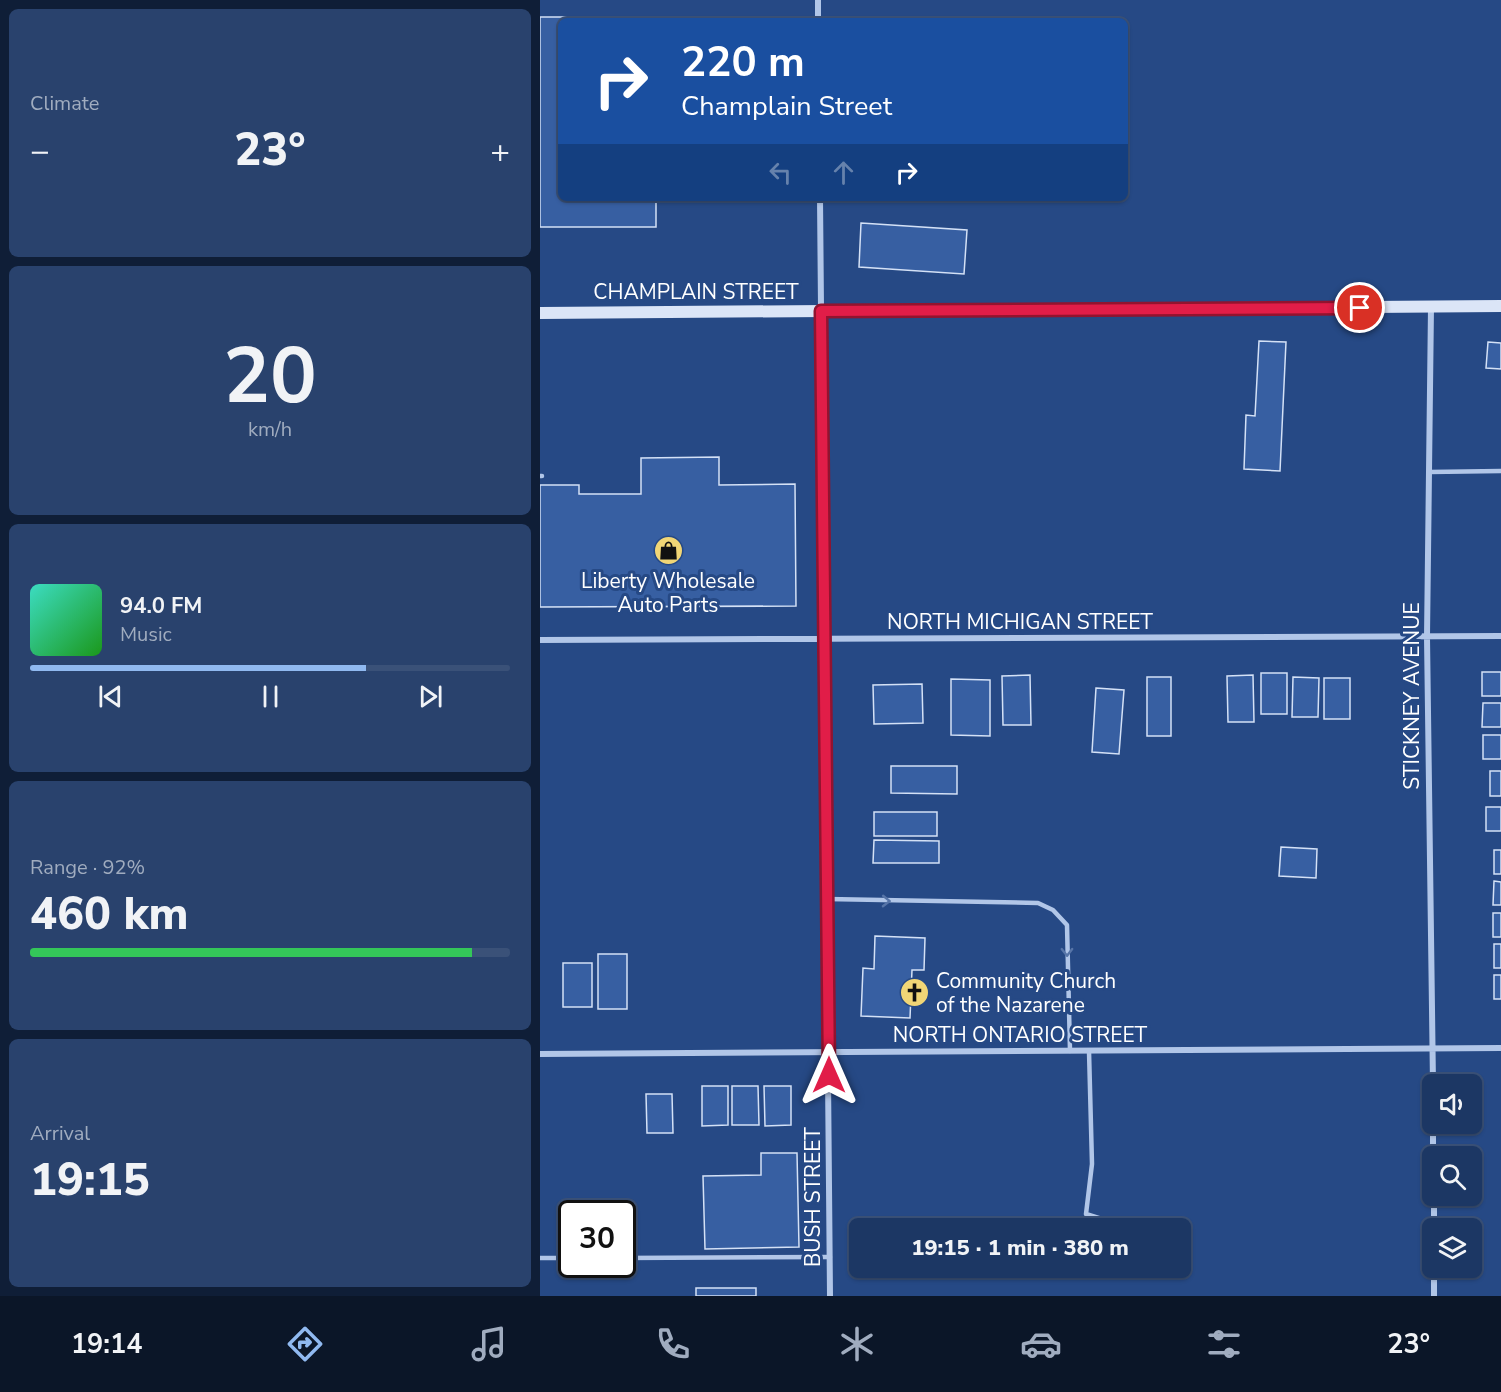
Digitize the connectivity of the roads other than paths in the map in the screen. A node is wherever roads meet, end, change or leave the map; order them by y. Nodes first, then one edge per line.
1 (818, 0) edge
2 (818, 18) edge
3 (820, 201) edge
4 (1501, 306) edge
5 (1431, 308) junction
6 (821, 311) junction
7 (540, 313) edge
8 (1501, 471) edge
9 (1429, 472) junction
10 (1501, 636) edge
11 (1428, 637) junction
12 (540, 640) edge
13 (825, 640) junction
14 (827, 900) junction
15 (1433, 1048) junction
16 (1501, 1048) edge
17 (1070, 1051) junction
18 (1089, 1051) junction
19 (829, 1053) junction
20 (540, 1054) edge
21 (1433, 1074) edge
22 (1099, 1218) edge
23 (830, 1257) junction
24 (540, 1258) edge
25 (558, 1258) edge
26 (636, 1258) edge
27 (1434, 1278) edge
28 (830, 1296) edge
29 (1434, 1296) edge

1 - 2 street
3 - 6 street, BUSH STREET
4 - 5 main road, CHAMPLAIN STREET
5 - 6 main road, CHAMPLAIN STREET
5 - 9 street, STICKNEY AVENUE
6 - 7 main road, CHAMPLAIN STREET
6 - 13 street, BUSH STREET
8 - 9 lane
9 - 11 street, STICKNEY AVENUE
10 - 11 street, NORTH MICHIGAN STREET
11 - 13 street, NORTH MICHIGAN STREET
11 - 15 street, STICKNEY AVENUE
12 - 13 street, NORTH MICHIGAN STREET
13 - 14 street, BUSH STREET
14 -> 17 lane
14 - 19 street, BUSH STREET
15 - 16 street, NORTH ONTARIO STREET
15 - 18 street, NORTH ONTARIO STREET
15 - 21 street, STICKNEY AVENUE
17 - 18 street, NORTH ONTARIO STREET
17 - 19 street, NORTH ONTARIO STREET
18 - 22 lane
19 - 20 street, NORTH ONTARIO STREET
19 - 23 street, BUSH STREET
23 - 26 lane
23 - 28 street, BUSH STREET
24 - 25 lane
27 - 29 street

